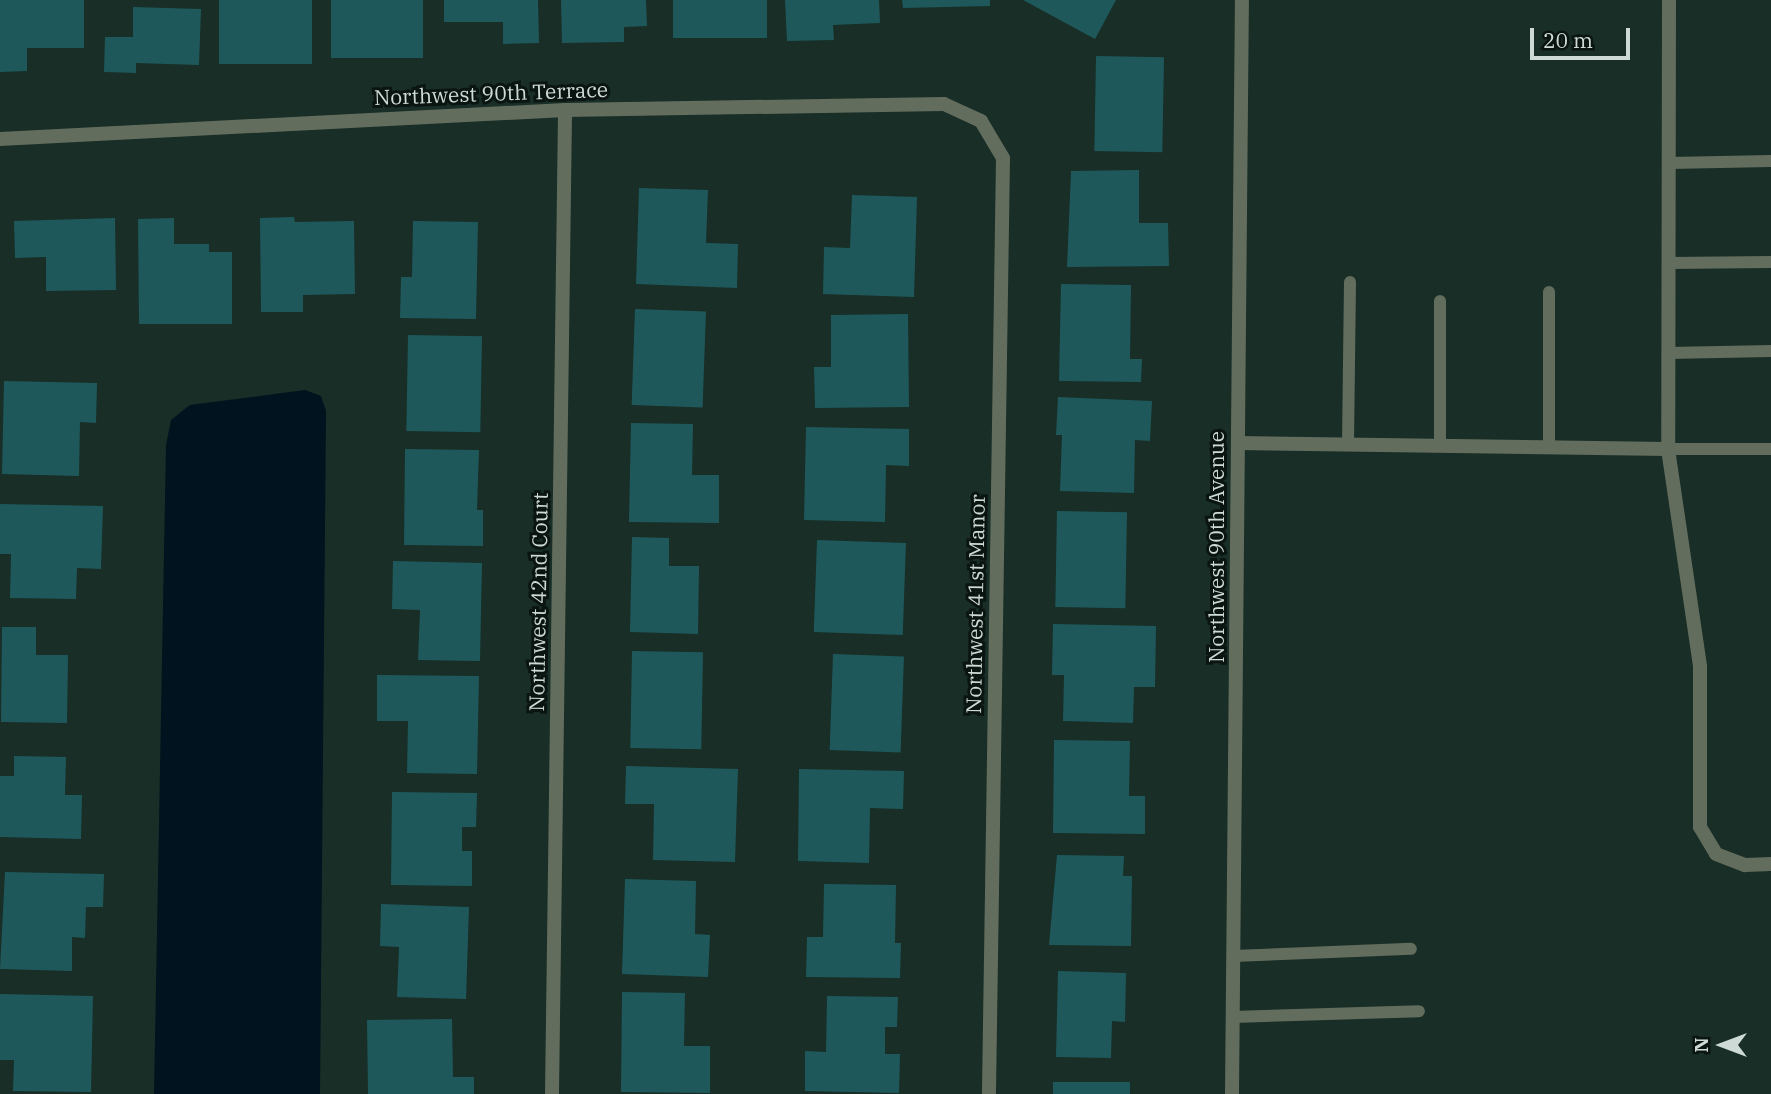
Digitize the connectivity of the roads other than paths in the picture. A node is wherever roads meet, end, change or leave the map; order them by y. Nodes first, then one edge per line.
1 (1242, 0) edge
2 (1670, 0) edge
3 (565, 110) junction
4 (981, 121) joint
5 (0, 139) edge
6 (1771, 161) edge
7 (1669, 163) junction
8 (1771, 262) edge
9 (1669, 263) junction
10 (1350, 282) dead end
11 (1549, 292) dead end
12 (1440, 301) dead end
13 (1771, 351) edge
14 (1668, 353) junction
15 (1238, 443) junction
16 (1348, 445) junction
17 (1440, 446) junction
18 (1549, 447) junction
19 (1668, 449) junction
20 (1771, 449) edge
21 (1771, 864) edge
22 (1411, 949) dead end
23 (1233, 956) junction
24 (1419, 1011) dead end
25 (1233, 1017) junction
26 (552, 1094) edge
27 (989, 1094) edge
28 (1232, 1094) edge

1 - 15 street, Northwest 90th Avenue
2 - 7 street
3 - 4 street, Northwest 90th Terrace
3 - 5 street, Northwest 90th Terrace
3 - 26 street, Northwest 42nd Court
4 - 27 street, Northwest 41st Manor
6 - 7 lane
7 - 9 street
8 - 9 lane
9 - 14 street
10 - 16 lane
11 - 18 lane
12 - 17 lane
13 - 14 lane
14 - 19 street
15 - 16 street
15 - 23 street, Northwest 90th Avenue
16 - 17 street
17 - 18 street
18 - 19 street
19 - 20 lane
19 - 21 street
22 - 23 lane
23 - 25 street, Northwest 90th Avenue
24 - 25 lane
25 - 28 street, Northwest 90th Avenue

